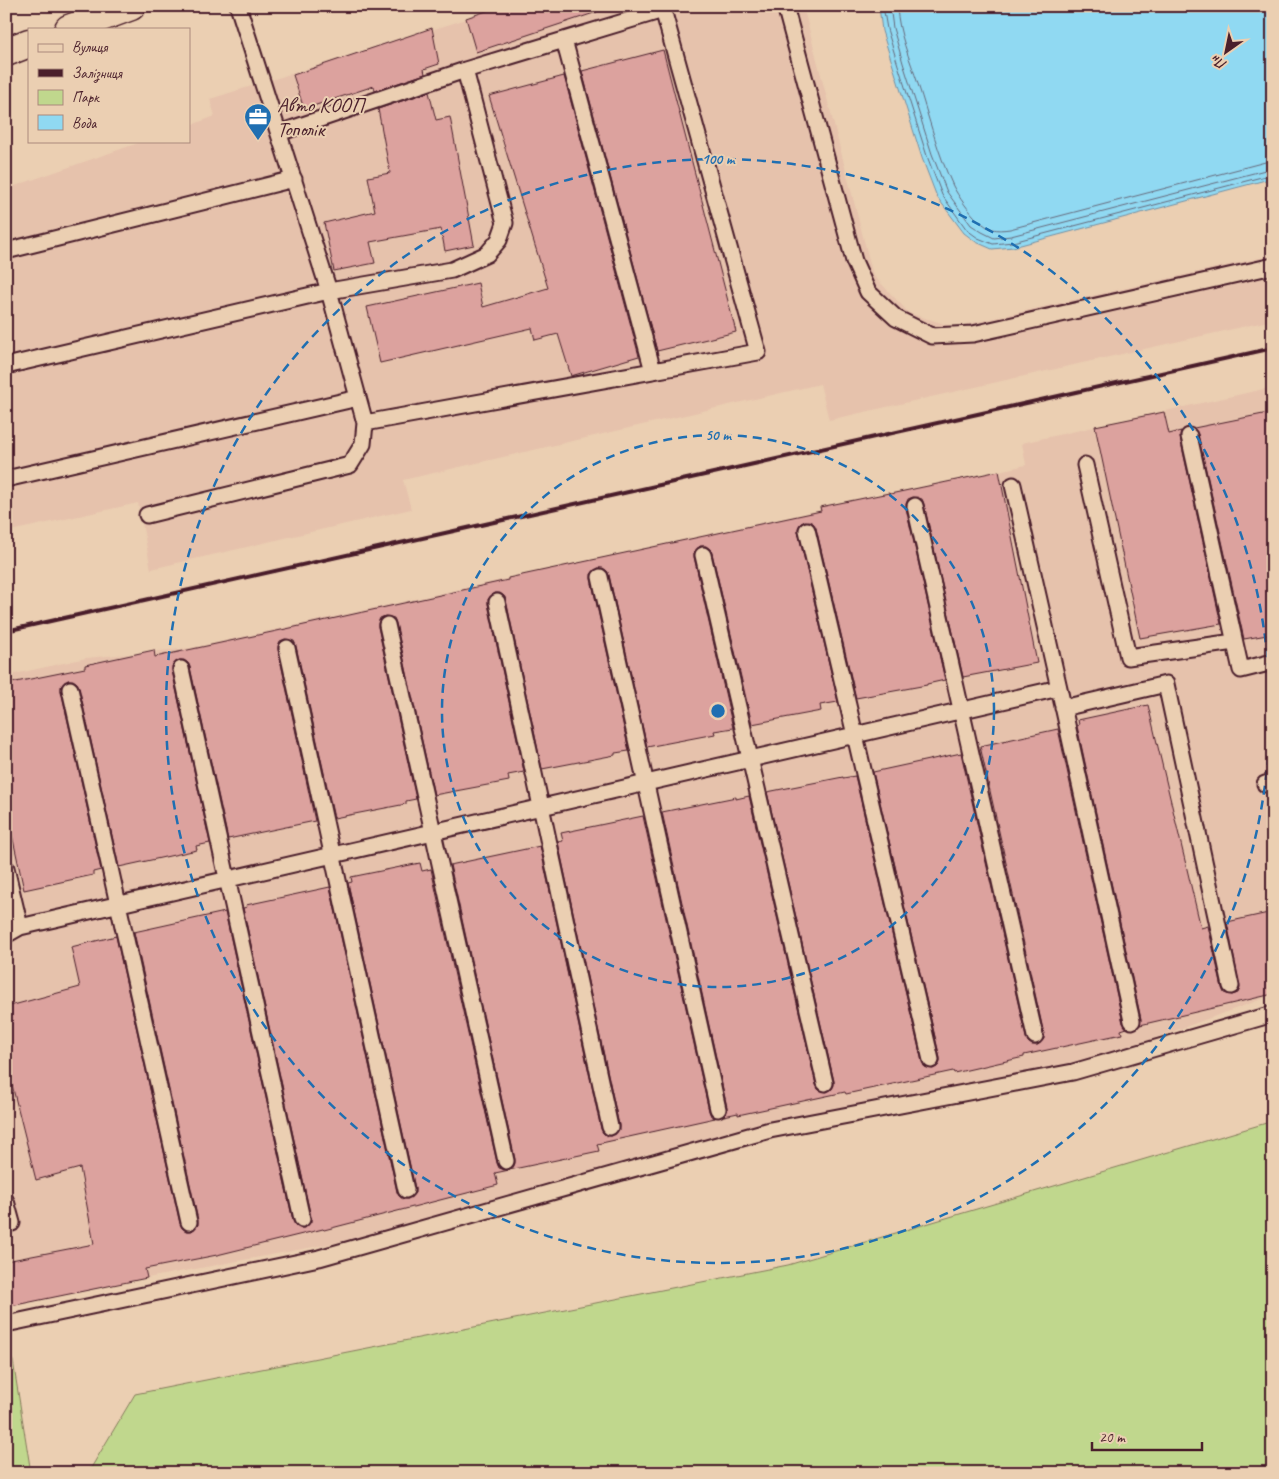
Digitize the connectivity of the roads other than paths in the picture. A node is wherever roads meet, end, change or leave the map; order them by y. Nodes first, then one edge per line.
1 (131, 6) edge
2 (238, 6) edge
3 (784, 6) edge
4 (662, 8) edge
5 (72, 28) edge
6 (564, 40) junction
7 (28, 43) edge
8 (6, 52) edge
9 (466, 70) junction
10 (279, 133) junction
11 (294, 179) junction
12 (6, 251) edge
13 (1273, 266) edge
14 (329, 291) junction
15 (6, 366) edge
16 (653, 371) junction
17 (358, 398) junction
18 (365, 423) junction
19 (1188, 436) dead end
20 (1085, 465) dead end
21 (6, 479) edge
22 (1013, 485) dead end
23 (915, 506) dead end
24 (147, 515) dead end
25 (806, 530) dead end
26 (703, 555) dead end
27 (600, 577) dead end
28 (497, 602) dead end
29 (387, 625) dead end
30 (1234, 642) junction
31 (286, 648) dead end
32 (1273, 662) edge
33 (181, 669) dead end
34 (1059, 688) junction
35 (70, 689) dead end
36 (1063, 708) junction
37 (961, 711) junction
38 (855, 735) junction
39 (750, 759) junction
40 (645, 783) junction
41 (541, 807) junction
42 (433, 832) junction
43 (332, 855) junction
44 (6, 868) edge
45 (227, 879) junction
46 (118, 904) junction
47 (20, 927) junction
48 (6, 935) edge
49 (1230, 986) dead end
50 (1273, 1014) edge
51 (1132, 1021) dead end
52 (1035, 1036) dead end
53 (931, 1060) dead end
54 (825, 1083) dead end
55 (718, 1109) dead end
56 (610, 1127) dead end
57 (506, 1161) dead end
58 (406, 1190) dead end
59 (6, 1201) edge
60 (302, 1219) dead end
61 (189, 1222) dead end
62 (12, 1223) dead end
63 (6, 1324) edge

1 - 5 main road
2 - 10 lane
3 - 13 lane
4 - 6 lane
4 - 16 lane
6 - 9 lane
6 - 16 lane
7 - 8 main road
9 - 10 lane
9 - 14 lane
10 - 11 lane
11 - 12 lane
11 - 14 lane
14 - 15 lane
14 - 17 lane
16 - 18 lane
17 - 18 lane
17 - 21 lane
18 - 24 lane
19 - 30 lane
20 - 30 lane
22 - 34 lane
23 - 37 lane
25 - 38 lane
26 - 39 lane
27 - 40 lane
28 - 41 lane
29 - 42 lane
30 - 32 lane
31 - 43 lane
33 - 45 lane
34 - 36 lane
34 - 37 lane
35 - 46 lane
36 - 49 lane
36 - 51 lane
37 - 38 lane
37 - 52 lane
38 - 39 lane
38 - 53 lane
39 - 40 lane
39 - 54 lane
40 - 41 lane
40 - 55 lane
41 - 42 lane
41 - 56 lane
42 - 43 lane
42 - 57 lane
43 - 45 lane
43 - 58 lane
44 - 47 lane
45 - 46 lane
45 - 60 lane
46 - 47 lane
46 - 61 lane
47 - 48 lane
50 - 63 lane
59 - 62 lane

